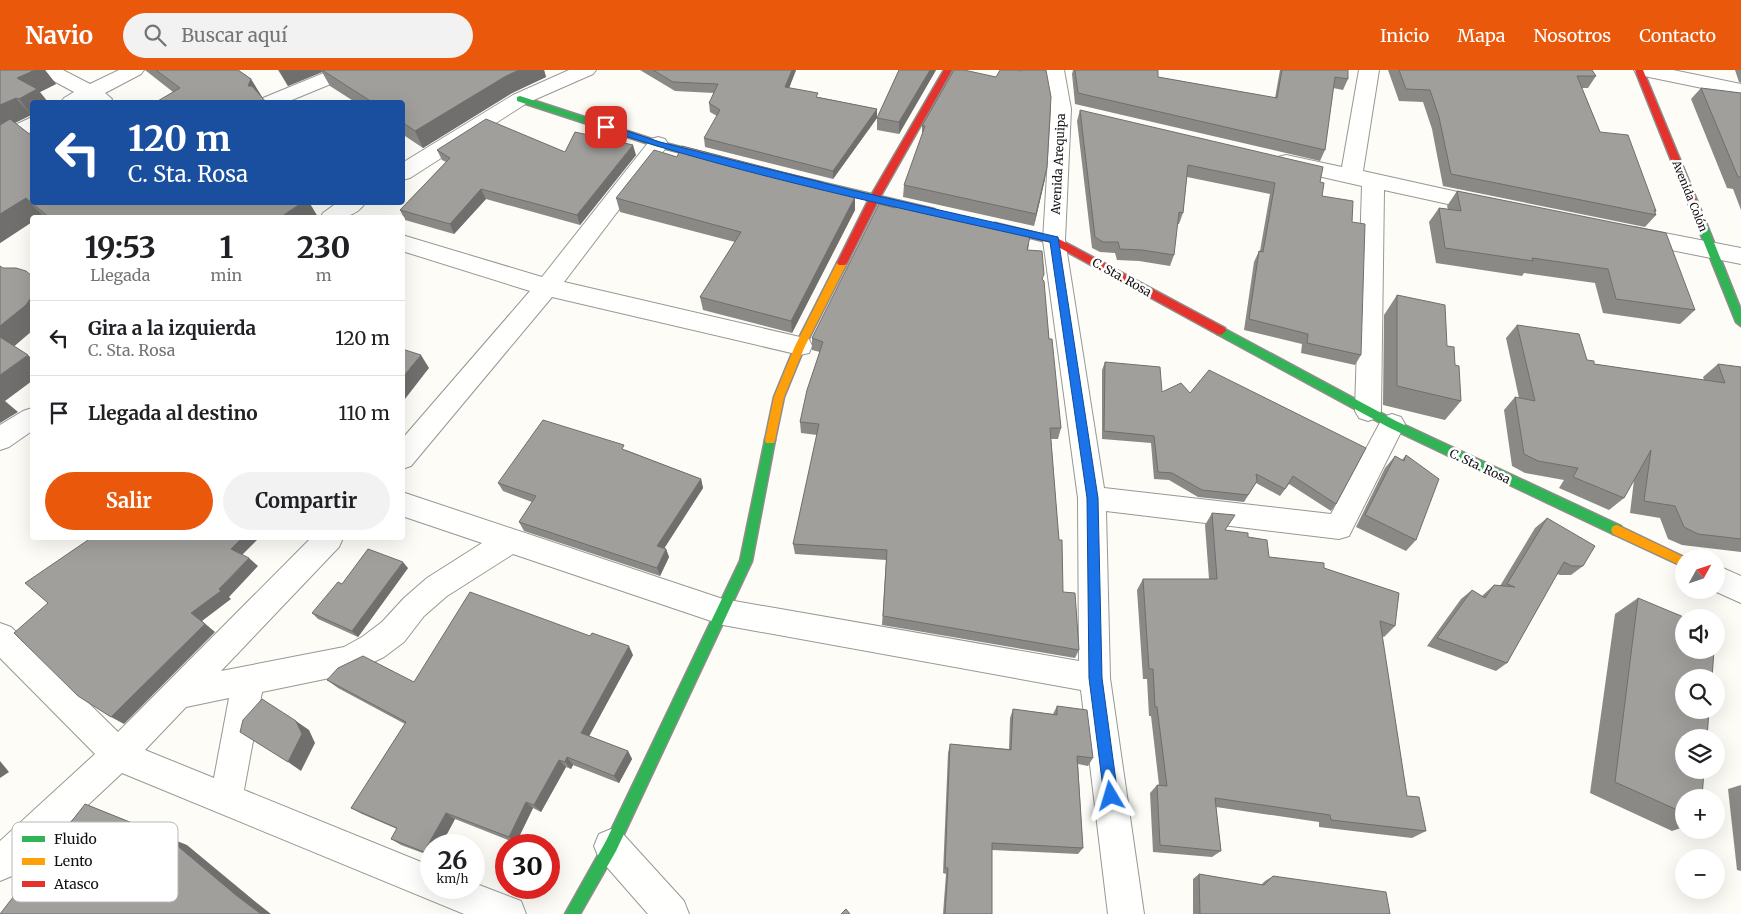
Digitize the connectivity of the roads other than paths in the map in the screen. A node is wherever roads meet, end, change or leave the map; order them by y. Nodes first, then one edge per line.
1 (48, 70) edge
2 (134, 70) edge
3 (348, 70) edge
4 (586, 70) edge
5 (948, 70) edge
6 (1054, 70) edge
7 (1369, 70) edge
8 (1639, 70) edge
9 (1644, 70) edge
10 (1741, 90) edge
11 (89, 92) junction
12 (520, 99) junction
13 (75, 100) edge
14 (104, 100) edge
15 (275, 100) edge
16 (30, 124) edge
17 (0, 141) edge
18 (658, 144) junction
19 (1264, 157) edge
20 (724, 161) edge
21 (405, 171) edge
22 (771, 173) edge
23 (1362, 180) junction
24 (874, 199) junction
25 (350, 205) edge
26 (1508, 210) edge
27 (336, 215) edge
28 (950, 216) edge
29 (988, 225) edge
30 (1615, 231) edge
31 (1054, 240) junction
32 (405, 244) edge
33 (1711, 251) junction
34 (1741, 256) edge
35 (547, 288) junction
36 (1741, 322) edge
37 (800, 346) junction
38 (1368, 411) junction
39 (30, 419) edge
40 (1392, 424) junction
41 (0, 439) edge
42 (405, 454) edge
43 (1092, 498) junction
44 (405, 505) edge
45 (327, 540) edge
46 (510, 540) junction
47 (1675, 558) edge
48 (1725, 582) edge
49 (1741, 590) edge
50 (722, 612) junction
51 (0, 637) edge
52 (1095, 678) junction
53 (248, 681) junction
54 (177, 694) junction
55 (118, 755) junction
56 (226, 799) junction
57 (45, 822) edge
58 (612, 846) junction
59 (12, 853) edge
60 (0, 864) edge
61 (420, 878) edge
62 (470, 899) edge
63 (508, 914) edge
64 (572, 914) edge
65 (671, 914) edge
66 (1126, 914) edge

1 - 11 street
2 - 11 street
3 - 15 street
4 - 12 street
5 - 24 street
6 - 31 street, Avenida Arequipa
7 - 23 street
8 - 33 street, Avenida Colón
9 - 10 street
11 - 13 street
11 - 14 street
12 - 18 street
12 - 21 street
16 - 17 street
18 - 20 street
18 - 35 street
19 - 23 street
22 - 24 street
23 - 26 street
23 - 38 street
24 - 28 street
24 - 37 street
25 - 27 street
29 - 31 street, C. Sta. Rosa
30 - 33 street
31 - 38 street, C. Sta. Rosa
31 - 43 street, Avenida Arequipa
32 - 35 street
33 - 34 street
33 - 36 street, Avenida Colón
35 - 37 street
35 - 42 street
37 - 50 street
38 - 40 street, C. Sta. Rosa
39 - 41 street
40 - 43 street
40 - 47 street, C. Sta. Rosa
43 - 52 street, Avenida Arequipa
44 - 46 street
45 - 54 street
46 - 50 street
46 - 53 street
48 - 49 street
50 - 52 street
50 - 58 street
51 - 55 street
52 - 66 street, Avenida Arequipa
53 - 54 street
53 - 56 street
54 - 55 street
55 - 56 street
55 - 57 street
56 - 61 street
58 - 64 street
58 - 65 street
59 - 60 street
62 - 63 street

